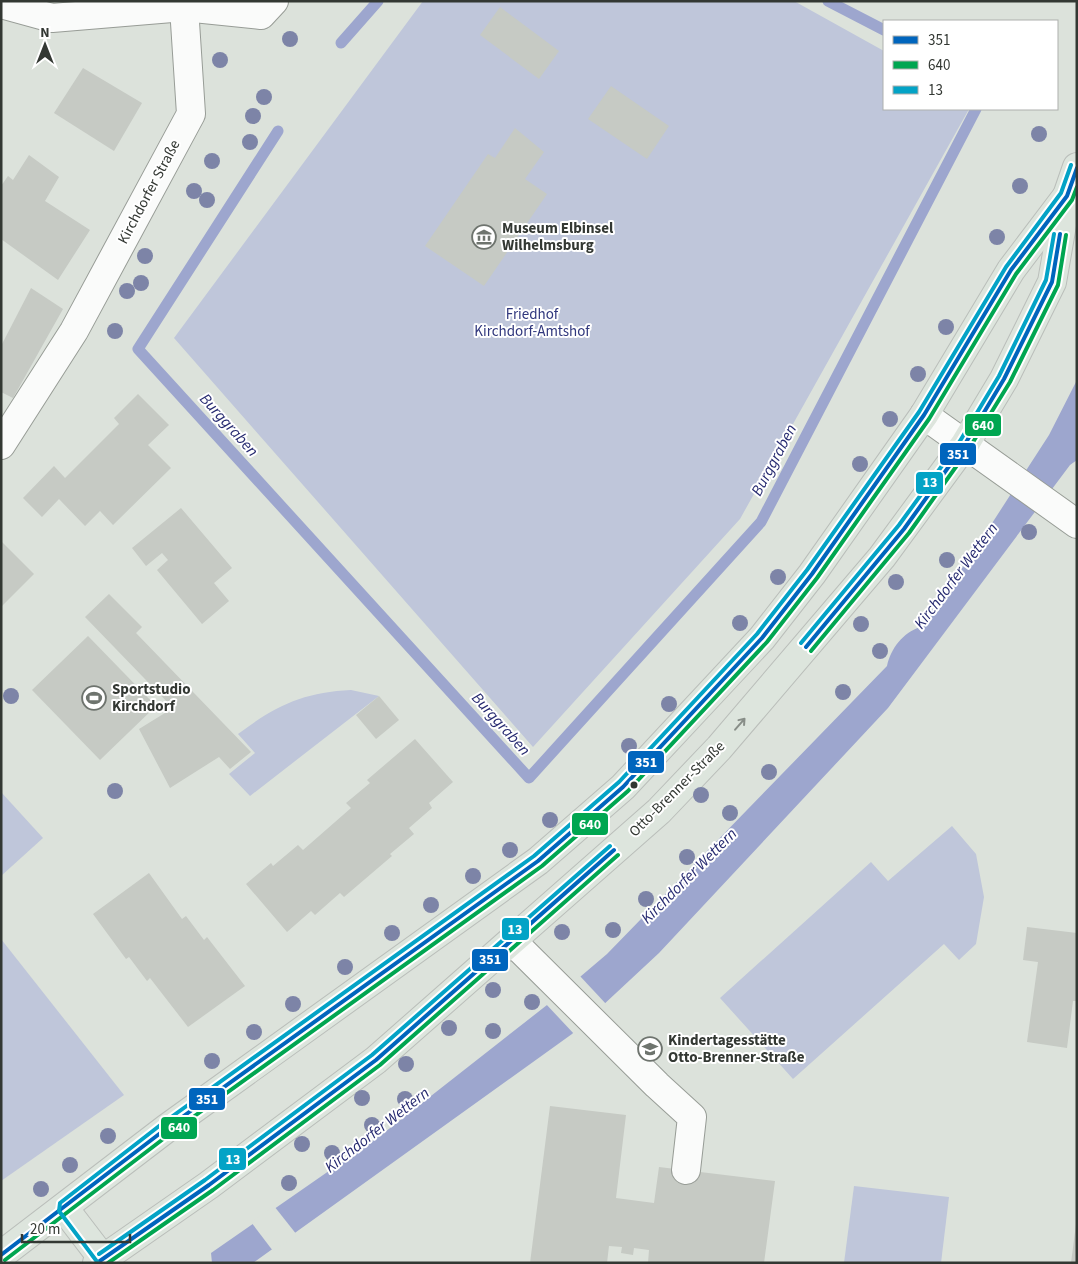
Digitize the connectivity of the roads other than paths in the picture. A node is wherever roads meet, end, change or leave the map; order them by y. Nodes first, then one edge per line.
1 (274, 1) edge
2 (1, 4) edge
3 (184, 7) junction
4 (1077, 167) edge
5 (1067, 196) junction
6 (924, 415) junction
7 (965, 444) junction
8 (1, 445) edge
9 (1068, 518) edge
10 (512, 941) junction
11 (686, 1170) dead end
12 (64, 1208) junction
13 (1, 1255) edge
14 (102, 1261) edge

1 - 3 street
2 - 3 street
3 - 8 street, Kirchdorfer Straße
4 - 5 main road, Otto-Brenner-Straße
5 - 6 main road, Otto-Brenner-Straße
5 - 7 main road, Otto-Brenner-Straße
6 - 7 street
6 - 12 main road, Otto-Brenner-Straße
7 - 9 street
10 -> 7 main road, Otto-Brenner-Straße
10 - 11 street
10 - 14 main road, Otto-Brenner-Straße
12 - 13 main road, Otto-Brenner-Straße
12 - 14 main road

